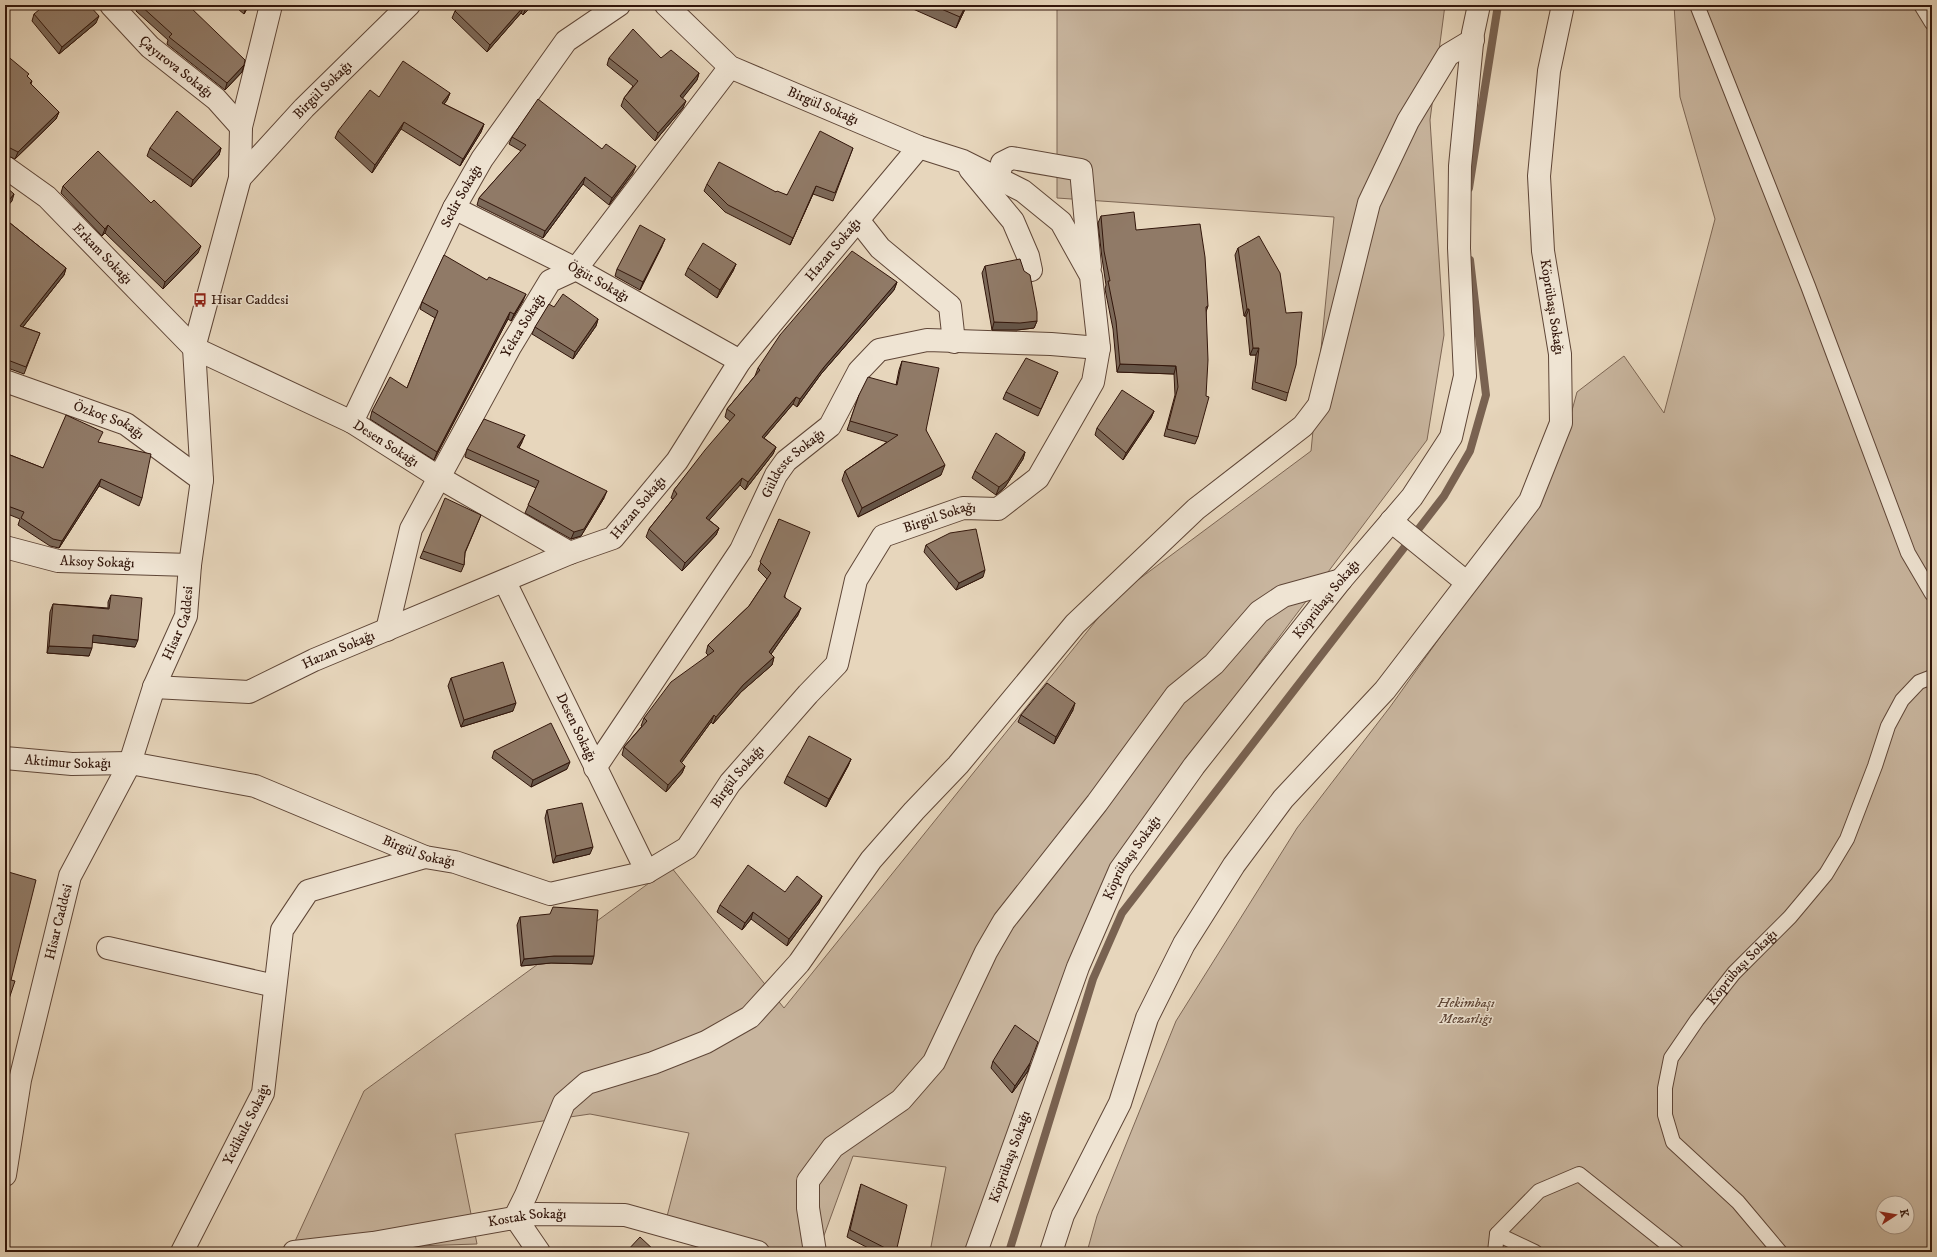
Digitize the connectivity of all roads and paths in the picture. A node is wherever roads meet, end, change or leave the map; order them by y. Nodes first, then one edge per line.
1 (111, 5) edge
2 (271, 5) edge
3 (409, 5) edge
4 (619, 5) edge
5 (666, 5) edge
6 (1479, 5) edge
7 (1563, 5) edge
8 (1697, 5) edge
9 (1921, 5) edge
10 (1932, 24) edge
11 (1473, 40) junction
12 (730, 66) junction
13 (241, 127) junction
14 (919, 146) junction
15 (963, 160) junction
16 (5, 167) edge
17 (240, 178) junction
18 (998, 179) junction
19 (454, 208) junction
20 (858, 220) junction
21 (576, 268) junction
22 (1031, 270) dead end
23 (1091, 276) junction
24 (954, 342) junction
25 (194, 348) junction
26 (1099, 348) junction
27 (740, 360) junction
28 (5, 381) edge
29 (352, 422) junction
30 (440, 478) junction
31 (202, 480) junction
32 (1398, 526) junction
33 (5, 547) edge
34 (570, 553) junction
35 (190, 565) junction
36 (1341, 580) junction
37 (505, 582) junction
38 (1466, 582) junction
39 (1932, 594) edge
40 (387, 630) junction
41 (1932, 677) edge
42 (154, 687) junction
43 (5, 758) edge
44 (130, 763) junction
45 (595, 768) junction
46 (425, 857) junction
47 (647, 872) junction
48 (108, 948) dead end
49 (275, 986) junction
50 (5, 1174) edge
51 (515, 1217) junction
52 (1497, 1234) junction
53 (182, 1252) edge
54 (294, 1252) edge
55 (539, 1252) edge
56 (758, 1252) edge
57 (815, 1252) edge
58 (976, 1252) edge
59 (1051, 1252) edge
60 (1495, 1252) edge
61 (1535, 1252) edge
62 (1677, 1252) edge
63 (1780, 1252) edge

1 - 13 street, Çayırova Sokağı
2 - 13 street, Hisar Caddesi
3 - 17 street, Birgül Sokağı
4 - 19 street, Sedir Sokağı
5 - 12 street, Birgül Sokağı
6 - 11 street, Köprübaşı Sokağı
7 - 38 street, Köprübaşı Sokağı
8 - 39 lane
9 - 10 lane
11 - 32 street, Köprübaşı Sokağı
11 - 51 street
12 - 14 street, Birgül Sokağı
12 - 21 street, Yekta Sokağı
13 - 17 street, Hisar Caddesi
14 - 15 street, Birgül Sokağı
14 - 20 street, Hazan Sokağı
15 - 18 street, Birgül Sokağı
15 - 22 street
16 - 25 street, Erkam Sokağı
17 - 25 street, Hisar Caddesi
18 - 23 street, Birgül Sokağı
18 - 23 street, Birgül Sokağı
19 - 21 street, Öğüt Sokağı
19 - 29 street, Sedir Sokağı
20 - 24 street
20 - 27 street, Hazan Sokağı
21 - 27 street, Öğüt Sokağı
21 - 30 street, Yekta Sokağı
23 - 26 street, Birgül Sokağı
24 - 26 street, Güldeste Sokağı
24 - 45 street, Güldeste Sokağı
25 - 29 street, Desen Sokağı
25 - 31 street, Hisar Caddesi
26 - 47 street, Birgül Sokağı
27 - 34 street, Hazan Sokağı
28 - 31 street, Özkoç Sokağı
29 - 30 street, Desen Sokağı
30 - 34 street, Desen Sokağı
30 - 40 street, Yekta Sokağı
31 - 35 street, Hisar Caddesi
32 - 36 street, Köprübaşı Sokağı
32 - 38 street
33 - 35 street, Aksoy Sokağı
34 - 37 street, Hazan Sokağı
35 - 42 street, Hisar Caddesi
36 - 57 street
36 - 58 street, Köprübaşı Sokağı
37 - 40 street, Hazan Sokağı
37 - 45 street, Desen Sokağı
38 - 59 street, Köprübaşı Sokağı
40 - 42 street, Hazan Sokağı
41 - 63 lane, Köprübaşı Sokağı
42 - 44 street, Hisar Caddesi
43 - 44 street, Aktimur Sokağı
44 - 46 street, Birgül Sokağı
44 - 50 street, Hisar Caddesi
45 - 47 street, Desen Sokağı
46 - 47 street, Birgül Sokağı
46 - 49 street, Yedikule Sokağı
48 - 49 street
49 - 53 street, Yedikule Sokağı
51 - 54 street, Kostak Sokağı
51 - 55 street
51 - 56 street, Kostak Sokağı
52 - 60 lane
52 - 61 lane
52 - 62 lane

